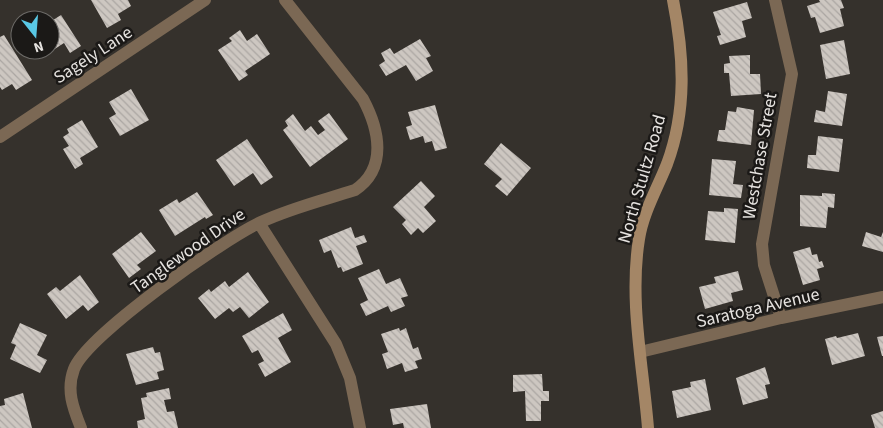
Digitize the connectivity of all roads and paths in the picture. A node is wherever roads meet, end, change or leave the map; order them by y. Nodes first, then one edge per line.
1 (205, 0) edge
2 (285, 0) edge
3 (673, 0) edge
4 (775, 0) edge
5 (0, 137) edge
6 (259, 223) junction
7 (883, 297) edge
8 (782, 318) junction
9 (640, 352) junction
10 (82, 428) edge
11 (360, 428) edge
12 (648, 428) edge

1 - 5 street, Sagely Lane
2 - 6 street, Tanglewood Drive
3 - 9 street, North Stultz Road
4 - 8 street, Westchase Street
6 - 10 street, Tanglewood Drive
6 - 11 street
7 - 8 street, Saratoga Avenue
8 - 9 street, Saratoga Avenue
9 - 12 street, North Stultz Road

